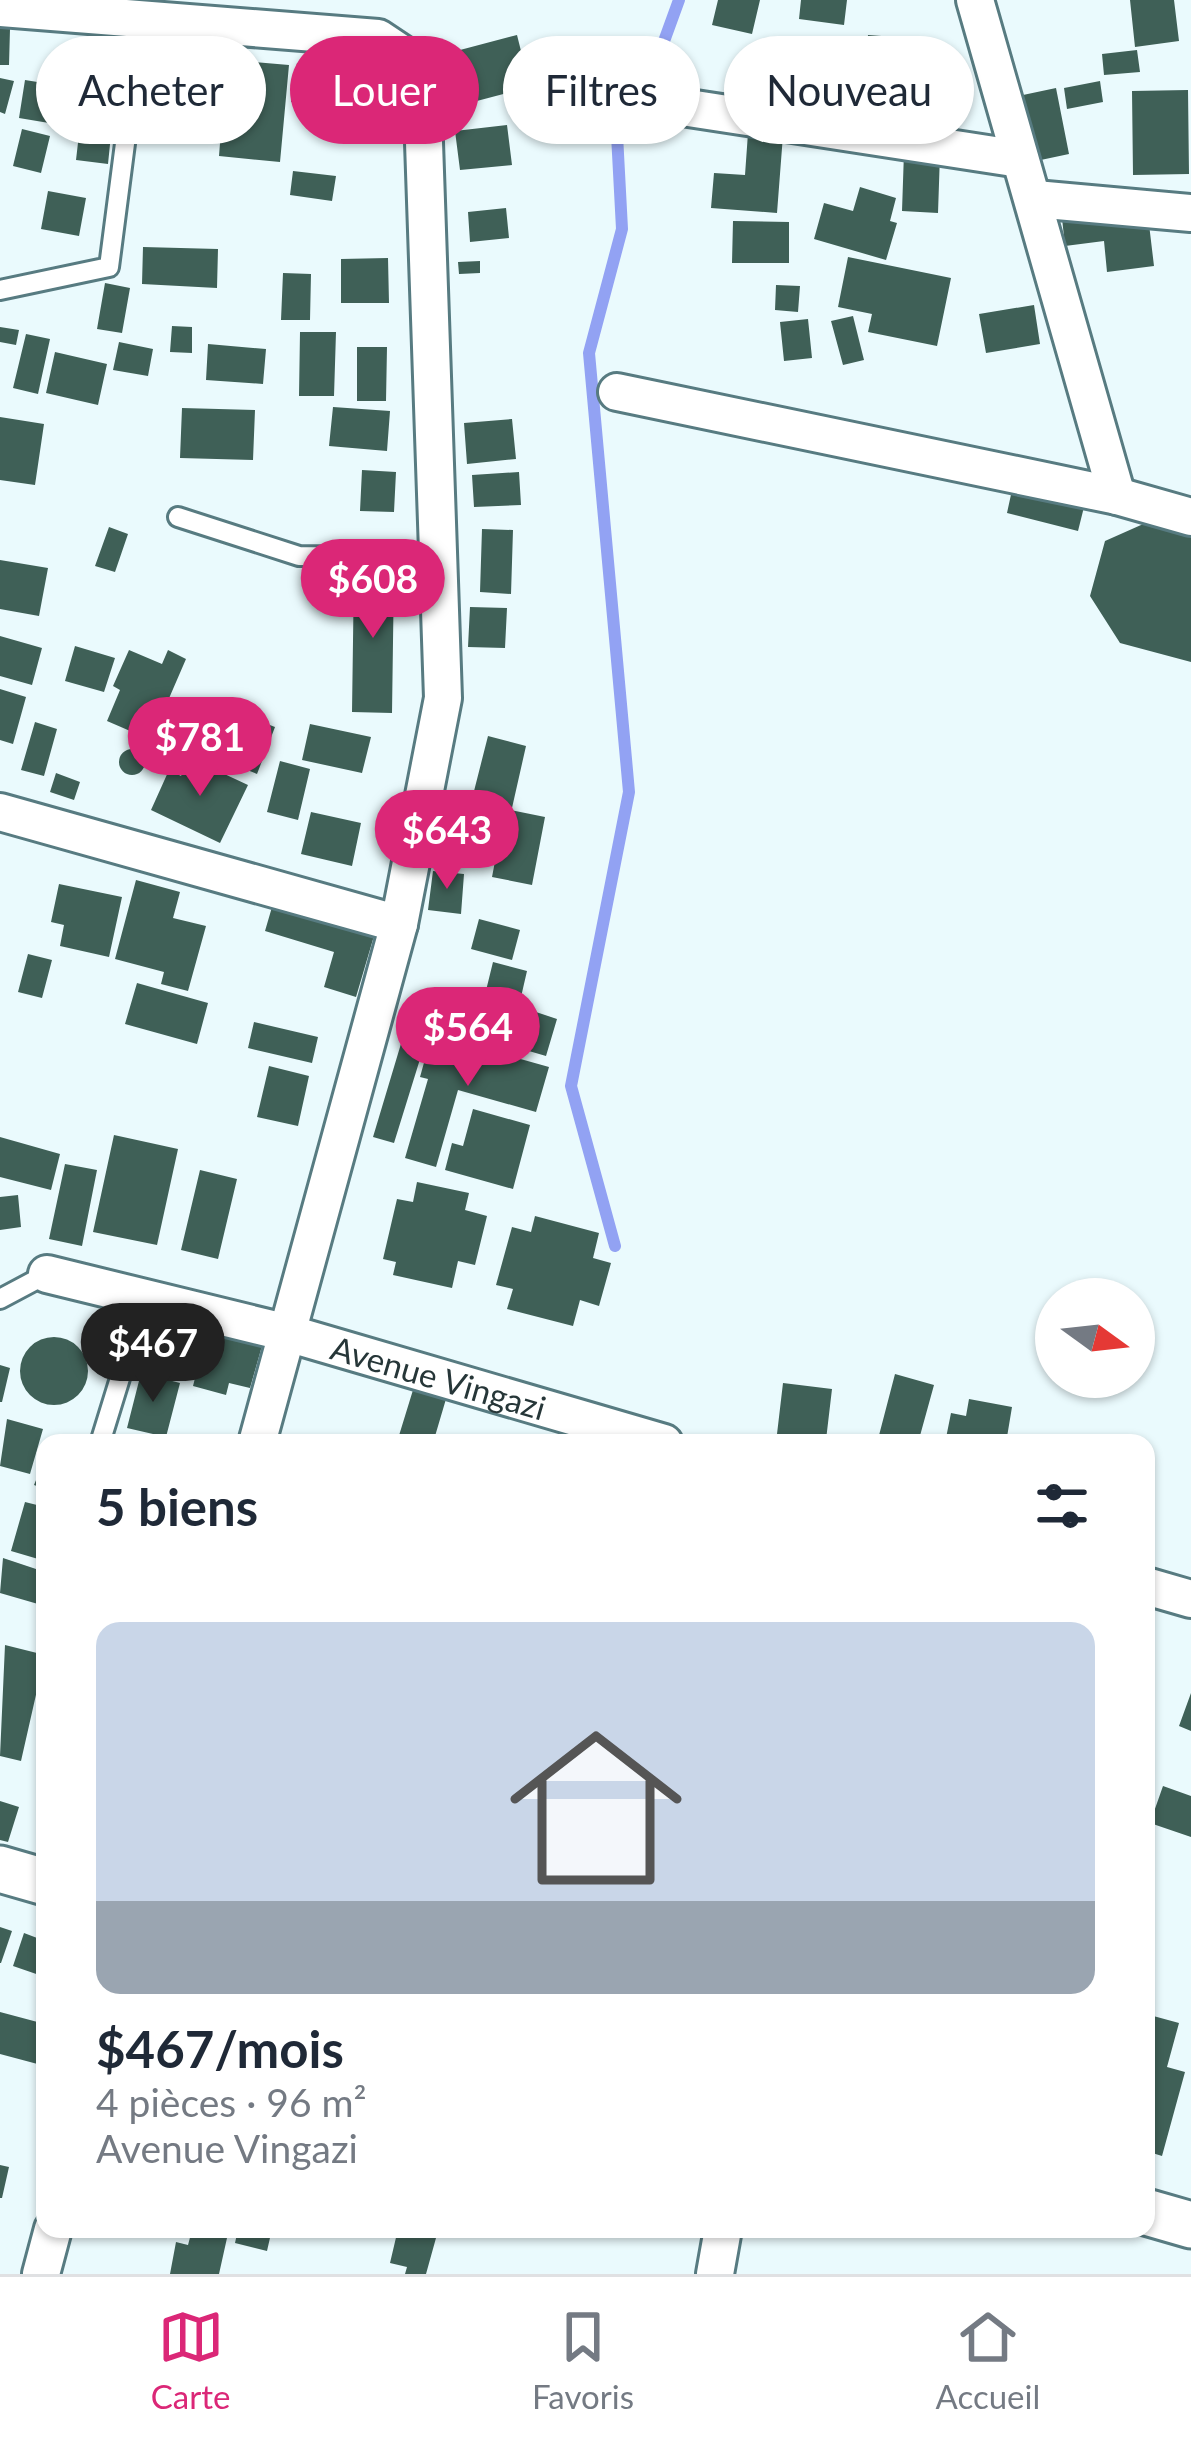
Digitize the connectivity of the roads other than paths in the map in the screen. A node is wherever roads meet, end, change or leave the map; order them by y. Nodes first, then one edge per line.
1 (975, 0) edge
2 (0, 8) edge
3 (141, 20) junction
4 (700, 110) edge
5 (1020, 159) junction
6 (1035, 199) junction
7 (1191, 213) edge
8 (0, 290) edge
9 (617, 392) dead end
10 (1117, 496) junction
11 (178, 517) dead end
12 (1191, 517) edge
13 (438, 558) junction
14 (0, 812) edge
15 (399, 924) junction
16 (47, 1274) joint
17 (145, 1297) junction
18 (0, 1299) edge
19 (284, 1332) junction
20 (103, 1434) edge
21 (259, 1434) edge
22 (633, 1434) edge
23 (1155, 1589) edge
24 (1191, 1599) edge
25 (0, 1869) edge
26 (36, 1879) edge
27 (1155, 2215) edge
28 (1191, 2225) edge
29 (51, 2238) edge
30 (721, 2238) edge
31 (41, 2274) edge
32 (715, 2274) edge

1 - 5 street
2 - 3 street
3 - 8 lane
3 - 13 street
4 - 5 street
5 - 6 street
6 - 7 street
6 - 10 street
9 - 10 street
10 - 12 street
11 - 13 lane
13 - 15 street
14 - 15 street
15 - 19 street
16 - 17 street, Avenue Vingazi
16 - 18 lane
17 - 19 street, Avenue Vingazi
17 - 20 lane
19 - 21 street
19 - 22 street, Avenue Vingazi
23 - 24 street
25 - 26 street
27 - 28 street
29 - 31 street
30 - 32 street

